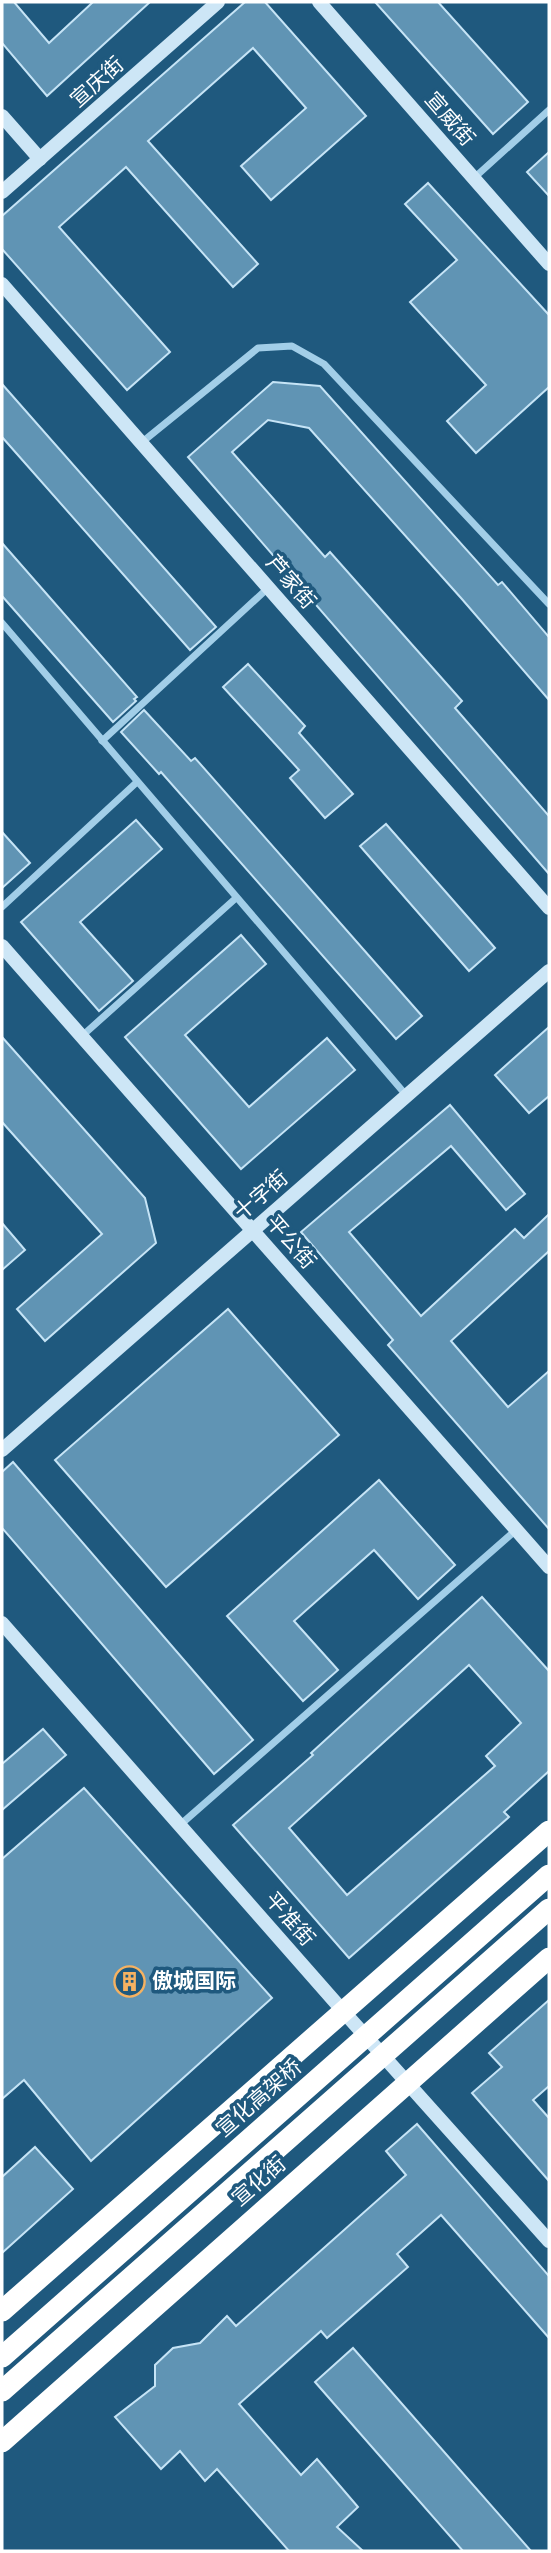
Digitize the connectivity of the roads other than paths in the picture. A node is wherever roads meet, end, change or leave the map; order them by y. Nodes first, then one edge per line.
1 (218, 2) edge
2 (319, 2) edge
3 (549, 110) edge
4 (2, 116) edge
5 (40, 159) junction
6 (474, 178) junction
7 (2, 192) edge
8 (549, 264) edge
9 (2, 284) edge
10 (141, 443) junction
11 (268, 587) junction
12 (549, 604) edge
13 (2, 623) edge
14 (102, 741) junction
15 (137, 782) junction
16 (236, 898) junction
17 (2, 907) edge
18 (549, 908) edge
19 (2, 946) edge
20 (549, 971) edge
21 (82, 1036) junction
22 (406, 1096) junction
23 (253, 1231) junction
24 (2, 1450) edge
25 (516, 1530) junction
26 (549, 1567) edge
27 (2, 1623) edge
28 (180, 1825) junction
29 (549, 1831) edge
30 (549, 1875) edge
31 (549, 1909) edge
32 (549, 1958) edge
33 (343, 2011) junction
34 (407, 2083) junction
35 (549, 2241) edge
36 (2, 2311) edge
37 (2, 2357) edge
38 (2, 2391) edge
39 (2, 2442) edge

1 - 5 street, 宣庆街
2 - 6 street, 宣威街
3 - 6 street
4 - 5 street
5 - 7 street, 宣庆街
6 - 8 street, 宣威街
9 - 10 street, 芦家街
10 - 11 street, 芦家街
10 - 12 street
11 - 14 street
11 - 18 street, 芦家街
13 - 14 street
14 - 15 street
15 - 16 street
15 - 17 street
16 - 21 street
16 - 22 street
19 - 21 street, 平公街
20 - 22 street, 十字街
21 - 23 street, 平公街
22 - 23 street, 十字街
23 - 24 street, 十字街
23 - 25 street, 平公街
25 - 26 street, 平公街
25 - 28 street
27 - 28 street, 平准街
28 - 33 street, 平准街
29 - 33 highway
30 - 37 highway, 宣化高架桥, bridge
31 - 38 highway, bridge
32 - 34 highway, 宣化街
33 - 34 street, 平准街
33 - 36 highway
34 - 35 street, 平准街
34 - 39 highway, 宣化街

